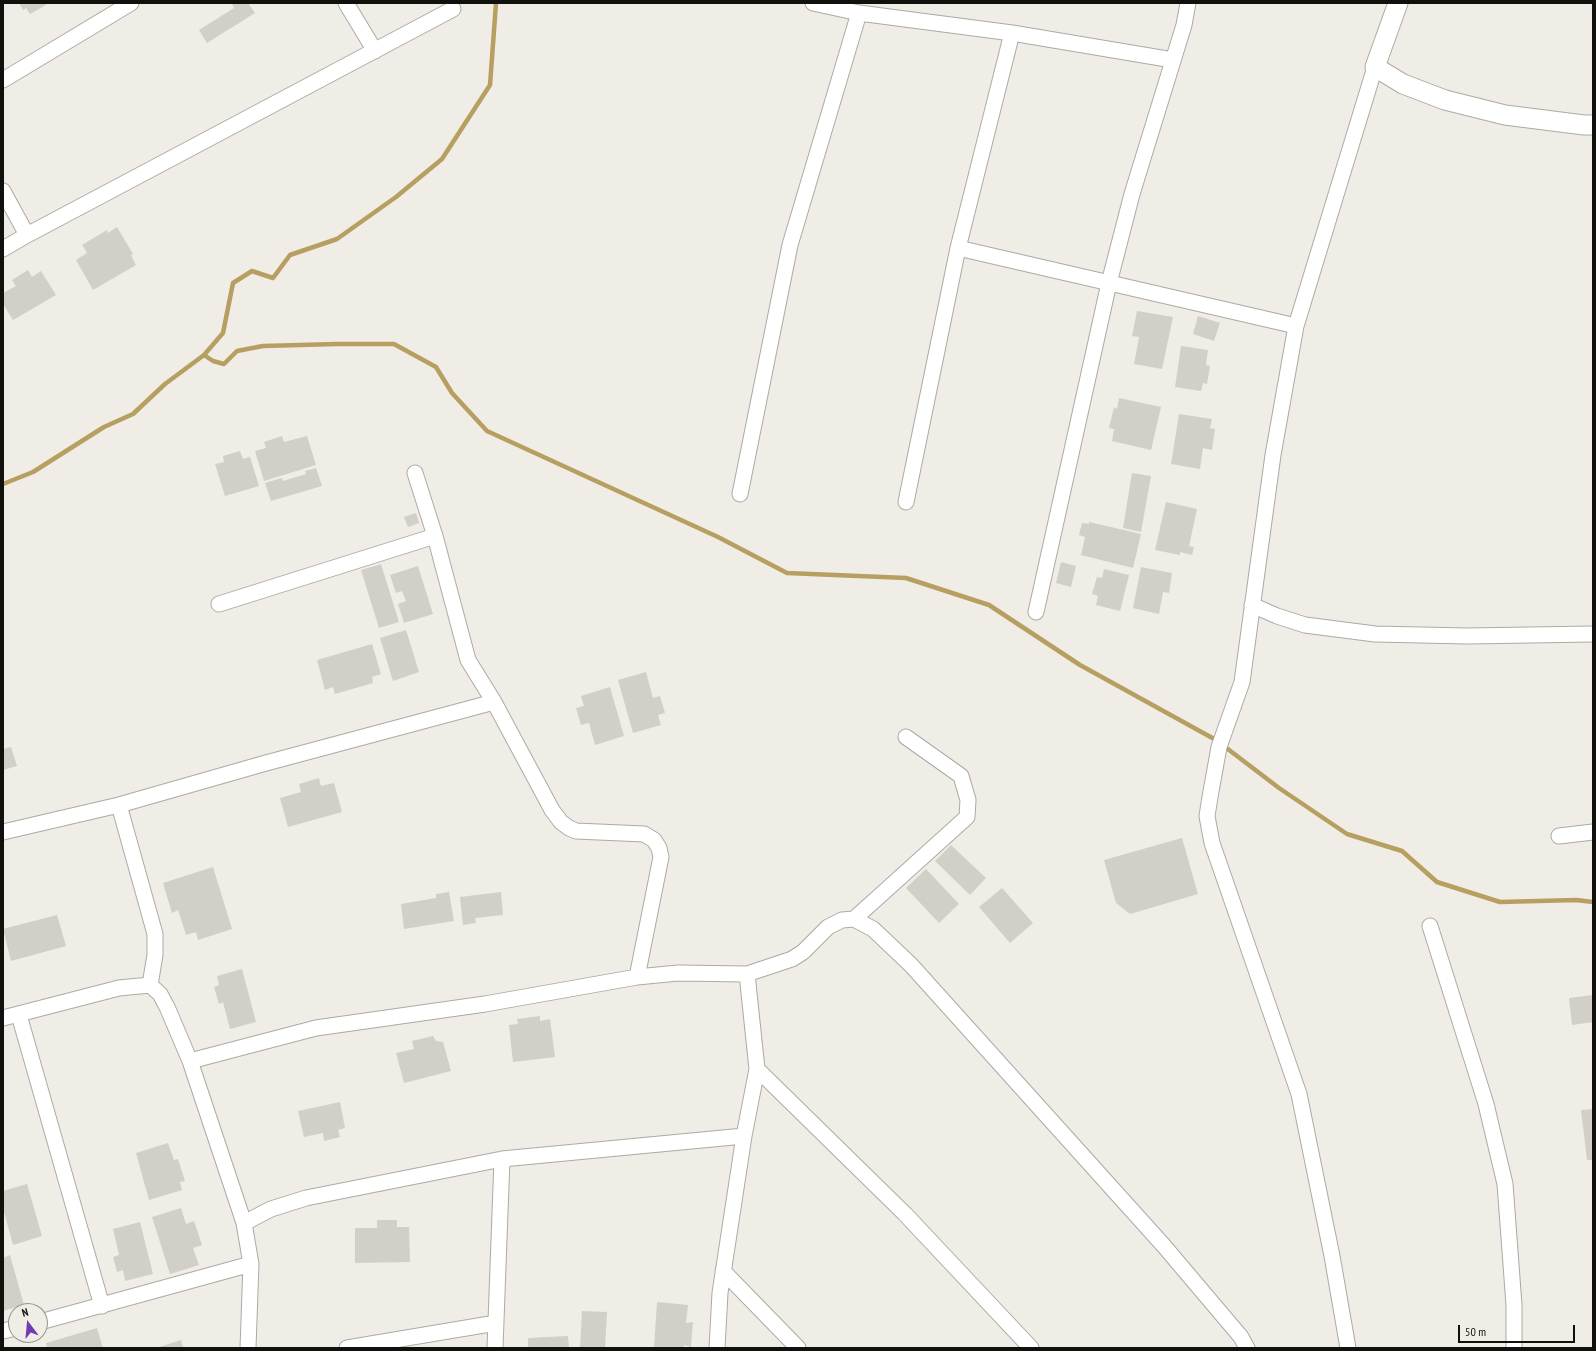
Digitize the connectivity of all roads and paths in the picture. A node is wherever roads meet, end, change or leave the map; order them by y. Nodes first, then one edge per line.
1 (130, 3) edge
2 (346, 3) edge
3 (813, 3) edge
4 (1188, 3) edge
5 (1398, 3) edge
6 (453, 9) dead end
7 (859, 13) junction
8 (1012, 32) junction
9 (375, 51) junction
10 (1173, 60) junction
11 (1375, 67) junction
12 (3, 80) edge
13 (1593, 124) edge
14 (3, 191) edge
15 (27, 235) junction
16 (958, 248) junction
17 (3, 249) edge
18 (1109, 283) junction
19 (1296, 326) junction
20 (415, 473) dead end
21 (740, 494) dead end
22 (906, 502) dead end
23 (435, 536) junction
24 (219, 604) dead end
25 (1252, 605) junction
26 (1036, 612) dead end
27 (1593, 634) edge
28 (494, 702) junction
29 (906, 737) dead end
30 (119, 805) junction
31 (3, 832) edge
32 (1593, 832) edge
33 (1559, 836) dead end
34 (854, 919) junction
35 (1430, 926) dead end
36 (747, 974) junction
37 (637, 976) junction
38 (150, 985) junction
39 (19, 1015) junction
40 (3, 1018) edge
41 (190, 1061) junction
42 (757, 1069) junction
43 (744, 1136) junction
44 (502, 1159) junction
45 (244, 1223) junction
46 (251, 1264) junction
47 (723, 1271) junction
48 (102, 1306) junction
49 (48, 1320) edge
50 (496, 1323) junction
51 (248, 1348) edge
52 (347, 1348) edge
53 (495, 1348) edge
54 (717, 1348) edge
55 (798, 1348) edge
56 (1031, 1348) edge
57 (1247, 1348) edge
58 (1348, 1348) edge
59 (1514, 1348) edge

1 - 12 street
2 - 9 street
3 - 7 street
4 - 10 street
5 - 11 street
6 - 9 street
7 - 8 street
7 - 21 street
8 - 10 street
8 - 16 street
9 - 15 street
10 - 18 street
11 - 13 street
11 - 19 street
14 - 15 street
15 - 17 street
16 - 18 street
16 - 22 street
18 - 19 street
18 - 26 street
19 - 25 street
20 - 23 street
23 - 24 street
23 - 28 street
25 - 27 street
25 - 58 street
28 - 30 street
28 - 37 street
29 - 34 street
30 - 31 street
30 - 38 street
32 - 33 street
34 - 36 street
34 - 57 street
35 - 59 street
36 - 37 street
36 - 42 street
37 - 41 street
38 - 39 street
38 - 41 street
39 - 40 street
39 - 48 street
41 - 45 street
42 - 43 street
42 - 56 street
43 - 44 street
43 - 47 street
44 - 45 street
44 - 50 street
45 - 46 street
46 - 48 street
46 - 51 street
47 - 54 street
47 - 55 street
48 - 49 street
50 - 52 street
50 - 53 street

